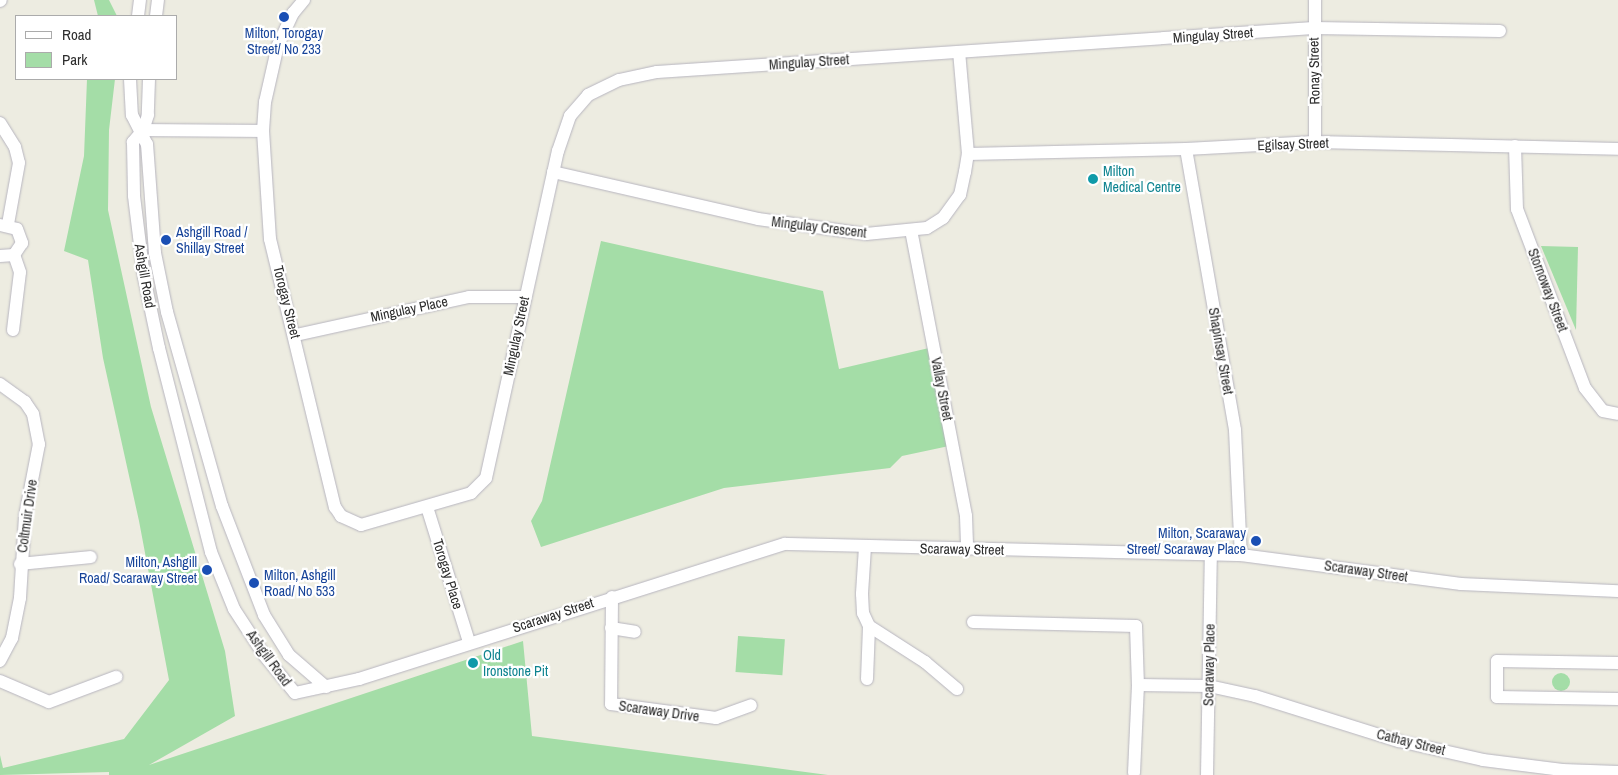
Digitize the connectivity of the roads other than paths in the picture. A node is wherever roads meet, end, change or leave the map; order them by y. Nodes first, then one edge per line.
1 (140, 0) edge
2 (158, 0) edge
3 (304, 0) edge
4 (1315, 0) edge
5 (138, 15) edge
6 (156, 15) edge
7 (1314, 28) junction
8 (1500, 30) dead end
9 (959, 52) junction
10 (130, 80) edge
11 (149, 80) edge
12 (0, 123) edge
13 (142, 130) junction
14 (263, 131) junction
15 (1315, 142) junction
16 (1514, 146) junction
17 (1186, 149) junction
18 (1618, 149) edge
19 (968, 154) junction
20 (553, 172) junction
21 (4, 225) edge
22 (911, 230) junction
23 (14, 255) junction
24 (0, 256) edge
25 (524, 297) junction
26 (12, 330) dead end
27 (296, 335) junction
28 (0, 384) edge
29 (1618, 414) edge
30 (427, 507) junction
31 (865, 547) junction
32 (967, 549) junction
33 (1241, 555) junction
34 (1211, 556) junction
35 (90, 557) dead end
36 (20, 564) junction
37 (1618, 591) edge
38 (612, 597) junction
39 (973, 622) dead end
40 (870, 626) junction
41 (611, 628) junction
42 (635, 632) dead end
43 (470, 642) junction
44 (0, 661) edge
45 (1618, 663) edge
46 (116, 677) dead end
47 (867, 679) dead end
48 (0, 681) edge
49 (1138, 685) junction
50 (1209, 686) junction
51 (326, 687) junction
52 (957, 690) dead end
53 (1618, 699) edge
54 (751, 705) dead end
55 (1618, 772) edge
56 (1134, 773) dead end
57 (1562, 773) edge
58 (1206, 775) edge

1 - 5 street
2 - 6 street
3 - 14 street, Torogay Street
4 - 7 street, Ronay Street
7 - 8 street, Mingulay Street
7 - 9 street, Mingulay Street
7 - 15 street, Ronay Street
9 - 19 street, Mingulay Crescent
9 - 20 street, Mingulay Street
10 - 13 street, Ashgill Road
11 - 13 street, Ashgill Road
12 - 21 street
13 - 14 street
13 - 51 street, Ashgill Road
13 - 51 street, Ashgill Road
14 - 27 street, Torogay Street
15 - 16 street, Egilsay Street
15 - 17 street, Egilsay Street
16 - 18 street, Egilsay Street
16 - 29 street, Stornoway Street
17 - 19 street, Egilsay Street
17 - 33 street, Shapinsay Street
19 - 22 street, Mingulay Crescent
20 - 22 street, Mingulay Crescent
20 - 25 street, Mingulay Street
21 - 23 street
22 - 32 street, Vallay Street
23 - 24 street
23 - 26 street
25 - 27 street, Mingulay Place
25 - 30 street, Mingulay Street
27 - 30 street, Torogay Street
28 - 36 street, Coltmuir Drive
30 - 43 street, Torogay Place
31 - 32 street, Scaraway Street
31 - 38 street, Scaraway Street
31 - 40 street
32 - 34 street, Scaraway Street
33 - 34 street, Scaraway Street
33 - 37 street, Scaraway Street
34 - 50 street, Scaraway Place
35 - 36 street
36 - 44 street, Coltmuir Drive
38 - 41 street, Scaraway Drive
38 - 43 street, Scaraway Street
39 - 49 street
40 - 47 street
40 - 52 street
41 - 42 street
41 - 54 street, Scaraway Drive
43 - 51 street, Scaraway Street
45 - 53 street
46 - 48 street
49 - 50 street, Cathay Street
49 - 56 street
50 - 57 street, Cathay Street
50 - 58 street, Scaraway Place
55 - 57 street, Cathay Street

